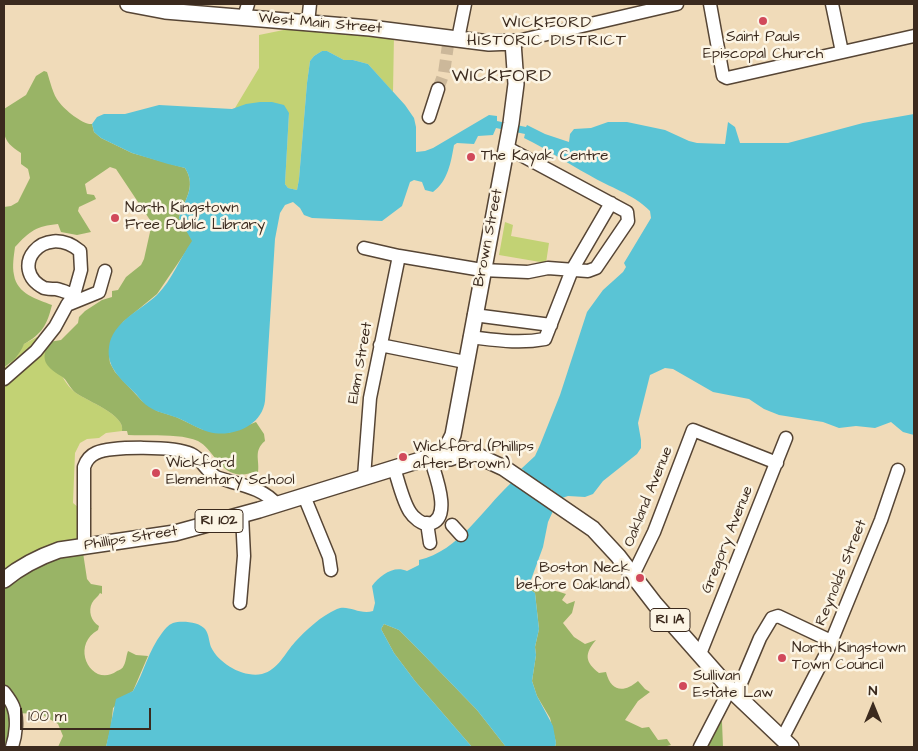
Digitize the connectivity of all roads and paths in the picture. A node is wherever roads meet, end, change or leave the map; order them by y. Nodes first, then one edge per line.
1 (128, 4) edge
2 (310, 4) edge
3 (465, 4) edge
4 (677, 4) edge
5 (710, 4) edge
6 (832, 4) edge
7 (182, 8) edge
8 (246, 10) edge
9 (308, 22) junction
10 (914, 36) edge
11 (458, 39) junction
12 (513, 42) junction
13 (842, 52) junction
14 (438, 89) tunnel mouth
15 (429, 117) dead end
16 (506, 147) junction
17 (611, 203) junction
18 (364, 248) dead end
19 (398, 256) junction
20 (482, 270) junction
21 (572, 270) junction
22 (105, 271) dead end
23 (70, 300) junction
24 (474, 315) junction
25 (551, 325) junction
26 (470, 337) junction
27 (380, 345) junction
28 (465, 362) junction
29 (4, 379) edge
30 (786, 438) dead end
31 (450, 450) junction
32 (777, 463) junction
33 (394, 468) junction
34 (898, 470) dead end
35 (364, 477) junction
36 (304, 496) junction
37 (276, 505) junction
38 (242, 515) junction
39 (427, 523) junction
40 (452, 525) dead end
41 (461, 535) dead end
42 (430, 543) dead end
43 (84, 546) junction
44 (330, 570) dead end
45 (633, 575) junction
46 (4, 580) edge
47 (240, 603) dead end
48 (831, 641) junction
49 (700, 654) junction
50 (4, 692) edge
51 (733, 692) junction
52 (787, 743) edge
53 (12, 747) edge
54 (700, 747) edge

1 - 7 main road, West Main Street
2 - 9 street
3 - 11 street
4 - 12 street
5 - 13 street
6 - 13 street
7 - 8 main road, West Main Street
8 - 9 main road, West Main Street
9 - 11 main road, West Main Street
10 - 13 street
11 - 12 main road, West Main Street
12 - 16 main road, Brown Street
14 - 15 street
16 - 17 street
16 - 20 main road, Brown Street
17 - 21 street
17 - 21 street
18 - 19 street
19 - 20 street
19 - 27 street, Elam Street
20 - 21 street
20 - 24 main road, Brown Street
21 - 25 street
22 - 23 street
23 - 23 street
23 - 29 street
24 - 25 street
24 - 26 main road, Brown Street
25 - 26 street
26 - 28 main road, Brown Street
27 - 28 street
27 - 35 street, Elam Street
28 - 31 main road, Brown Street
30 - 32 street, Gregory Avenue
31 - 33 main road, Phillips Street / RI 102
31 - 39 street
31 - 45 main road, RI 1A
32 - 45 street, Oakland Avenue
32 - 49 street, Gregory Avenue
33 - 35 main road, Phillips Street / RI 102
33 - 39 street
34 - 48 street, Reynolds Street
35 - 36 main road, Phillips Street / RI 102
36 - 37 main road, Phillips Street / RI 102
36 - 44 street
37 - 38 main road, Phillips Street / RI 102
37 - 43 street
38 - 43 main road, Phillips Street / RI 102
38 - 47 street
39 - 42 street
40 - 41 street
43 - 46 main road, Phillips Street / RI 102
45 - 49 main road, RI 1A
48 - 51 street
48 - 52 street, Reynolds Street
49 - 51 main road, RI 1A
50 - 53 street
51 - 52 main road, RI 1A
51 - 54 street

